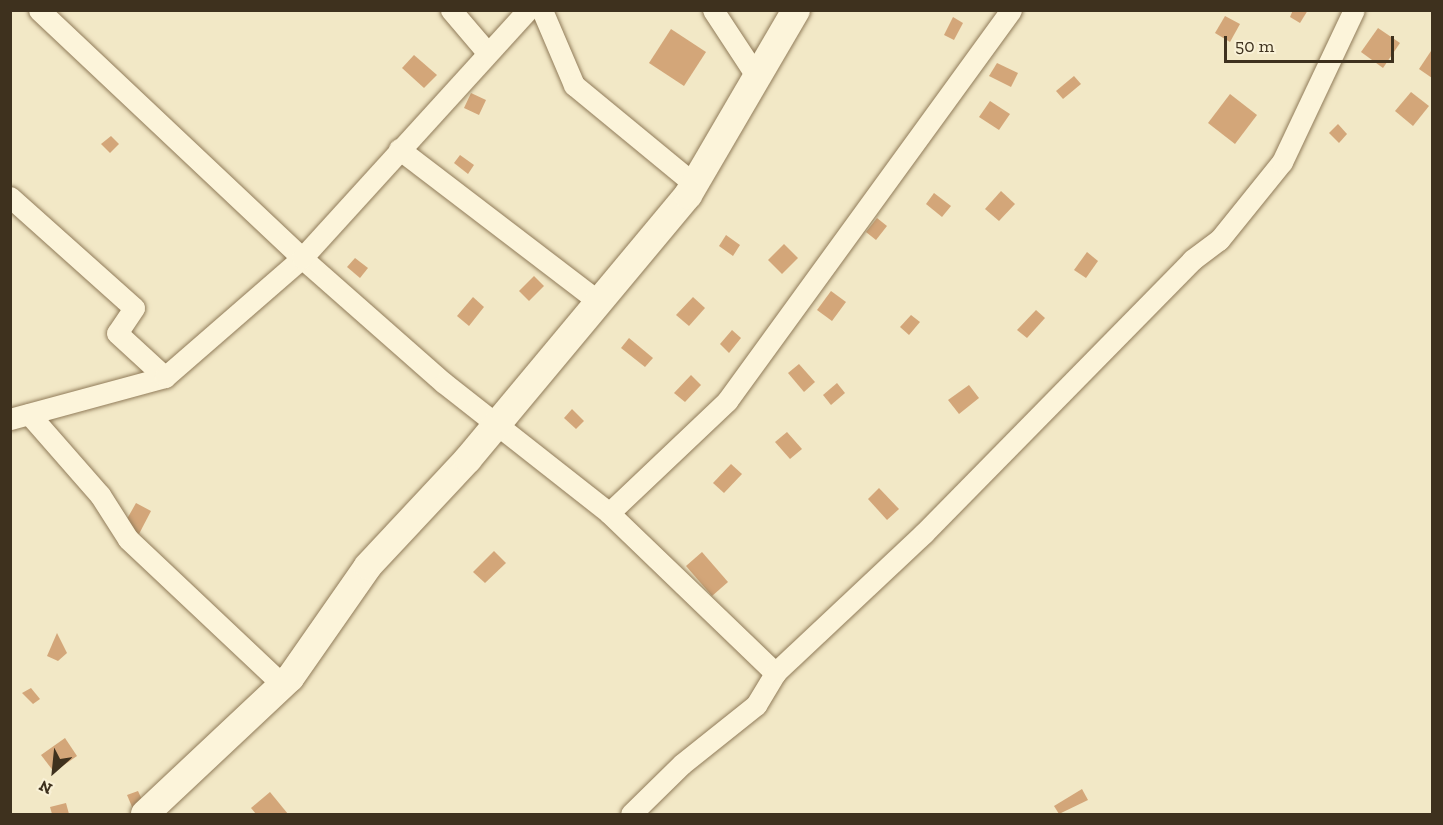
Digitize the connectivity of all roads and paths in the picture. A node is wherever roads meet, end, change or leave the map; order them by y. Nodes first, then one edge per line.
1 (39, 10) edge
2 (451, 10) edge
3 (528, 10) edge
4 (542, 10) edge
5 (713, 10) edge
6 (796, 10) edge
7 (1011, 10) edge
8 (1354, 10) edge
9 (486, 51) junction
10 (757, 77) junction
11 (399, 149) junction
12 (694, 184) junction
13 (10, 197) edge
14 (302, 258) junction
15 (599, 302) junction
16 (165, 377) junction
17 (20, 417) edge
18 (499, 422) junction
19 (609, 513) junction
20 (775, 673) junction
21 (283, 685) junction
22 (146, 814) edge
23 (631, 814) edge

1 - 14 street
2 - 9 street
3 - 9 street
4 - 12 street
5 - 10 street
6 - 10 street
7 - 19 street
8 - 20 street
9 - 11 street
10 - 12 street
11 - 14 street
11 - 15 street
12 - 15 street
13 - 16 street
14 - 16 street
14 - 18 street
15 - 18 street
16 - 17 street
17 - 21 street
18 - 19 street
18 - 21 street
19 - 20 street
20 - 23 street
21 - 22 street

